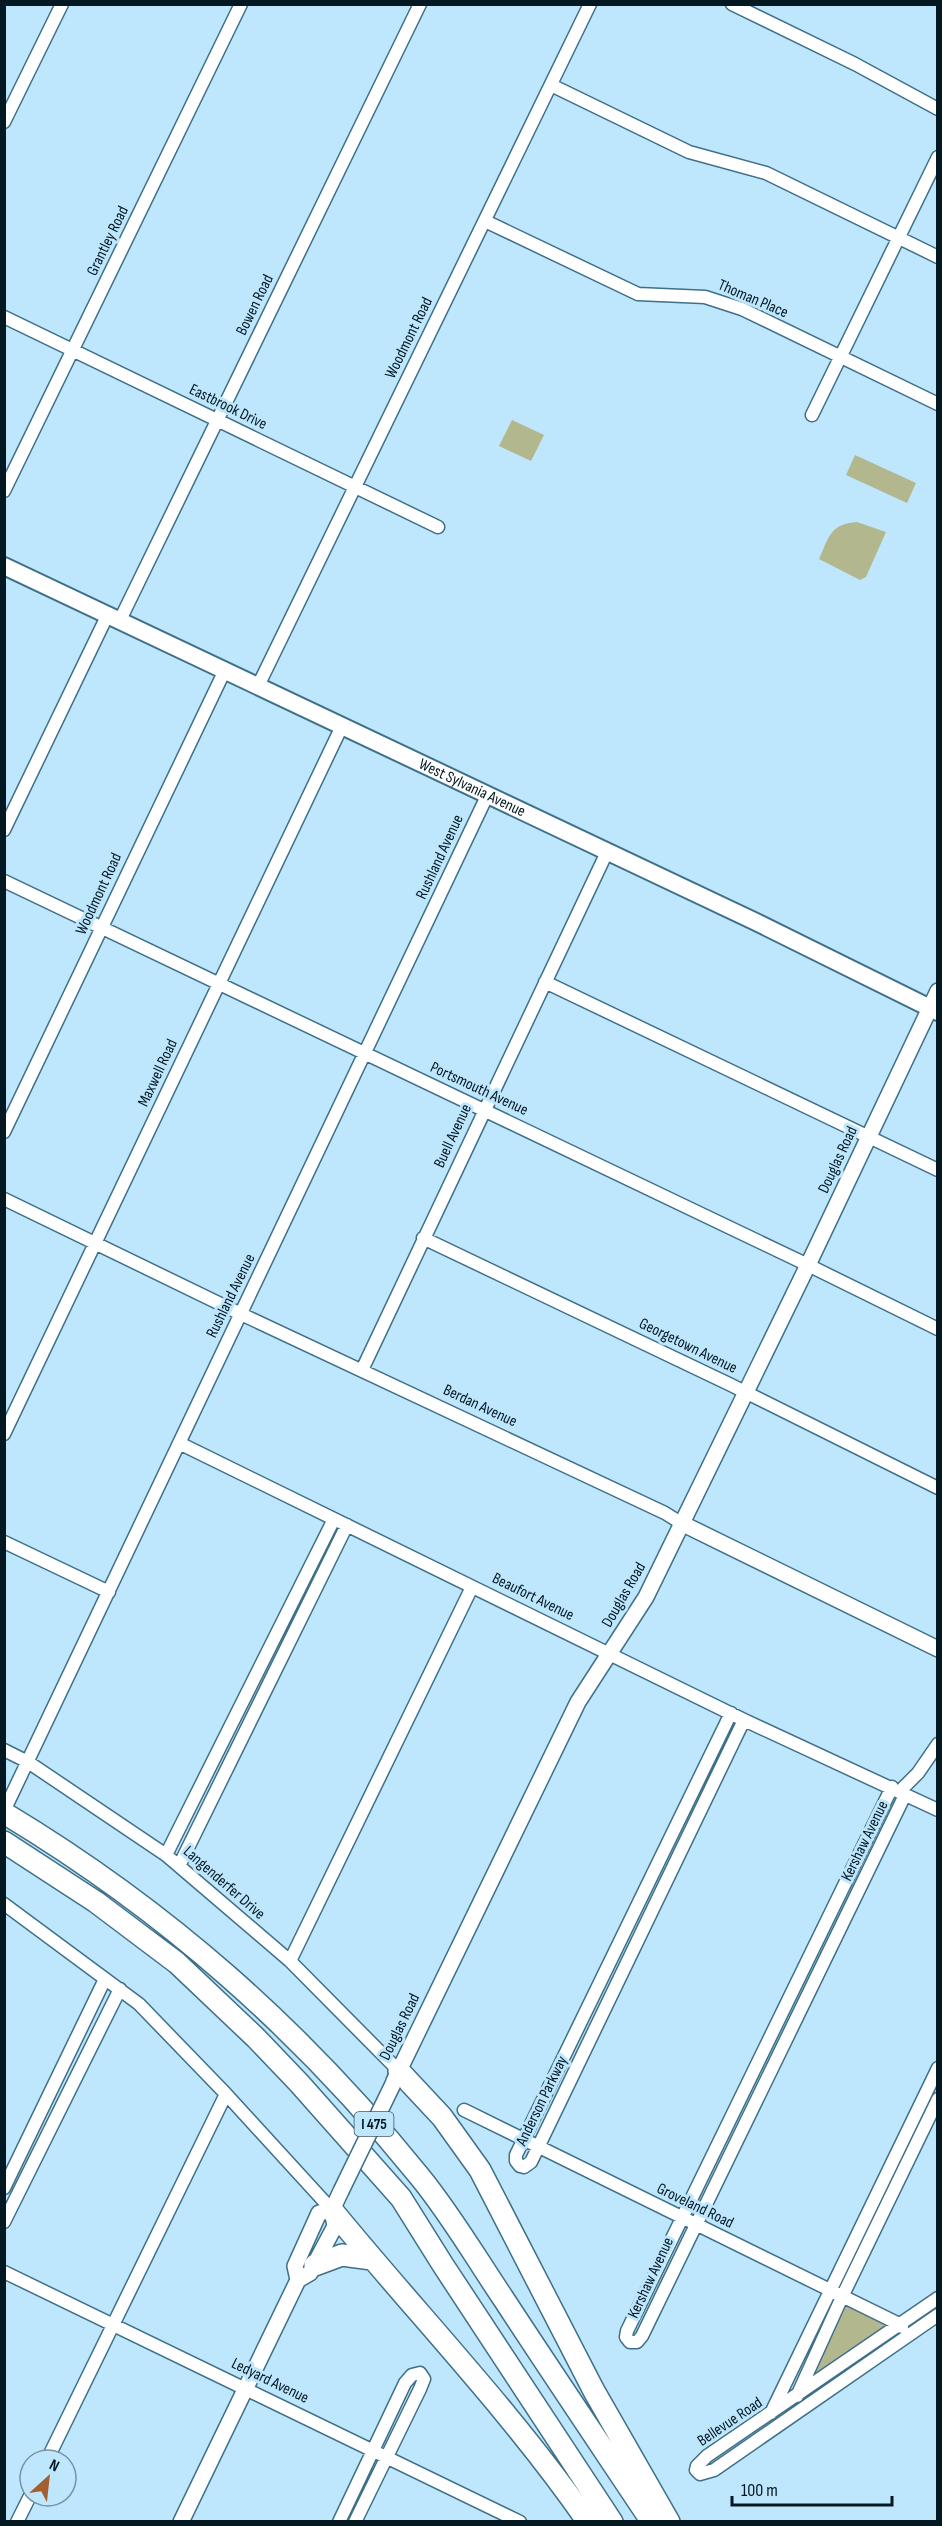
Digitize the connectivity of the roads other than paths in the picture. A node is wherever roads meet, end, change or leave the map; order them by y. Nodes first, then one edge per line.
1 (62, 4) edge
2 (241, 4) edge
3 (420, 4) edge
4 (590, 4) edge
5 (732, 4) edge
6 (551, 85) junction
7 (938, 109) edge
8 (4, 122) edge
9 (938, 157) edge
10 (485, 220) junction
11 (898, 238) junction
12 (938, 257) edge
13 (4, 317) edge
14 (73, 350) junction
15 (840, 357) junction
16 (938, 404) edge
17 (812, 415) dead end
18 (218, 421) junction
19 (355, 487) junction
20 (4, 491) edge
21 (438, 527) dead end
22 (4, 566) edge
23 (114, 617) junction
24 (225, 670) junction
25 (258, 686) junction
26 (342, 726) junction
27 (487, 796) junction
28 (4, 830) edge
29 (607, 852) junction
30 (4, 881) edge
31 (101, 928) junction
32 (545, 982) junction
33 (219, 984) junction
34 (938, 992) edge
35 (933, 1010) edge
36 (365, 1053) junction
37 (484, 1110) junction
38 (4, 1132) edge
39 (869, 1136) junction
40 (938, 1170) edge
41 (4, 1199) edge
42 (423, 1238) junction
43 (96, 1243) junction
44 (808, 1265) junction
45 (241, 1314) junction
46 (938, 1329) edge
47 (362, 1370) junction
48 (745, 1392) junction
49 (4, 1434) edge
50 (179, 1443) junction
51 (938, 1488) edge
52 (334, 1519) junction
53 (681, 1523) junction
54 (346, 1525) junction
55 (4, 1542) edge
56 (472, 1587) junction
57 (109, 1592) junction
58 (938, 1649) edge
59 (611, 1653) junction
60 (731, 1713) junction
61 (744, 1720) junction
62 (938, 1744) edge
63 (4, 1750) edge
64 (28, 1762) junction
65 (899, 1791) junction
66 (938, 1810) edge
67 (4, 1812) edge
68 (4, 1842) edge
69 (166, 1855) junction
70 (179, 1866) junction
71 (4, 1904) edge
72 (290, 1962) junction
73 (105, 1979) junction
74 (120, 1989) junction
75 (938, 2068) edge
76 (396, 2078) junction
77 (226, 2094) junction
78 (938, 2099) edge
79 (464, 2110) dead end
80 (524, 2139) junction
81 (539, 2147) junction
82 (4, 2188) edge
83 (337, 2201) junction
84 (681, 2217) junction
85 (4, 2222) edge
86 (694, 2224) junction
87 (372, 2259) junction
88 (315, 2265) junction
89 (4, 2272) edge
90 (298, 2280) junction
91 (836, 2294) junction
92 (938, 2298) edge
93 (938, 2315) edge
94 (114, 2324) junction
95 (899, 2324) junction
96 (908, 2336) junction
97 (245, 2387) junction
98 (797, 2396) junction
99 (805, 2406) junction
100 (771, 2414) junction
101 (778, 2425) junction
102 (53, 2448) edge
103 (372, 2450) junction
104 (386, 2456) junction
105 (24, 2508) edge
106 (17, 2522) edge
107 (181, 2522) edge
108 (339, 2522) edge
109 (355, 2522) edge
110 (520, 2522) edge
111 (588, 2522) edge
112 (612, 2522) edge
113 (652, 2522) edge
114 (669, 2522) edge

1 - 8 street
2 - 14 street, Grantley Road
3 - 18 street, Bowen Road
4 - 6 street, Woodmont Road
5 - 7 street
6 - 10 street, Woodmont Road
6 - 11 street
9 - 11 street
10 - 15 street, Thoman Place
10 - 19 street, Woodmont Road
11 - 12 street
11 - 15 street
13 - 14 street, Eastbrook Drive
14 - 18 street, Eastbrook Drive
14 - 20 street, Grantley Road
15 - 16 street, Thoman Place
15 - 17 street
18 - 19 street, Eastbrook Drive
18 - 23 street, Bowen Road
19 - 21 street, Eastbrook Drive
19 - 25 street, Woodmont Road
22 - 23 main road, West Sylvania Avenue
23 - 24 main road, West Sylvania Avenue
23 - 28 street, Bowen Road
24 - 25 main road, West Sylvania Avenue
24 - 31 street, Woodmont Road
25 - 26 main road, West Sylvania Avenue
26 - 27 main road, West Sylvania Avenue
26 - 33 street, Maxwell Road
27 - 29 main road, West Sylvania Avenue
27 - 36 street, Rushland Avenue
29 - 32 street, Buell Avenue
29 - 35 main road, West Sylvania Avenue
30 - 31 street, Portsmouth Avenue
31 - 33 street, Portsmouth Avenue
31 - 38 street, Woodmont Road
32 - 37 street, Buell Avenue
32 - 39 street
33 - 36 street, Portsmouth Avenue
33 - 43 street, Maxwell Road
34 - 35 street, Douglas Road
35 - 39 street, Douglas Road
36 - 37 street, Portsmouth Avenue
36 - 45 street, Rushland Avenue
37 - 42 street, Buell Avenue
37 - 44 street, Portsmouth Avenue
39 - 40 street
39 - 44 street, Douglas Road
41 - 43 street, Berdan Avenue
42 - 47 street, Buell Avenue
42 - 48 street, Georgetown Avenue
43 - 45 street, Berdan Avenue
43 - 49 street, Maxwell Road
44 - 46 street, Portsmouth Avenue
44 - 48 street, Douglas Road
45 - 47 street, Berdan Avenue
45 - 50 street, Rushland Avenue
47 - 53 street, Berdan Avenue
48 - 51 street, Georgetown Avenue
48 - 53 street, Douglas Road
50 - 52 street, Beaufort Avenue
50 - 57 street, Rushland Avenue
52 - 54 street, Beaufort Avenue
52 - 69 street
53 - 58 street, Berdan Avenue
53 - 59 street, Douglas Road
54 - 56 street, Beaufort Avenue
54 - 70 street
55 - 57 street
56 - 59 street, Beaufort Avenue
56 - 72 street
57 - 64 street, Rushland Avenue
59 - 60 street, Beaufort Avenue
59 - 76 street, Douglas Road
60 - 61 street, Beaufort Avenue
60 - 80 street, Anderson Parkway
61 - 65 street, Beaufort Avenue
61 - 81 street, Anderson Parkway
62 - 65 street, Kershaw Avenue
63 - 64 street, Langenderfer Drive
64 - 67 street, Rushland Avenue
64 - 69 street, Langenderfer Drive
65 - 66 street, Beaufort Avenue
65 - 84 street, Kershaw Avenue
65 - 86 street, Kershaw Avenue
67 - 113 highway, I 475
68 - 112 highway, I 475
69 - 70 street, Langenderfer Drive
70 - 72 street, Langenderfer Drive
71 - 73 street
72 - 76 street, Langenderfer Drive
73 - 74 street
73 - 82 street
74 - 77 street
74 - 85 street
75 - 91 street
76 - 83 street, Douglas Road, bridge
76 - 114 highway
77 - 83 street
77 - 94 street
78 - 91 street
79 - 80 street, Groveland Road
80 - 81 street, Groveland Road
80 - 81 street, Anderson Parkway
81 - 84 street, Groveland Road
83 - 87 highway
83 - 88 street, Douglas Road
83 - 90 street, Douglas Road
84 - 86 street, Groveland Road
84 - 86 street, Kershaw Avenue
86 - 91 street, Groveland Road
87 - 88 highway
87 - 111 highway
88 - 90 street, Douglas Road
89 - 94 street, Ledyard Avenue
90 - 97 street, Douglas Road
91 - 95 street, Groveland Road
91 - 98 street
91 - 100 street
92 - 95 street, Bellevue Road
93 - 96 street, Bellevue Road
94 - 97 street, Ledyard Avenue
94 - 102 street
95 - 96 street, Groveland Road
95 - 98 street, Bellevue Road
96 - 99 street, Bellevue Road
97 - 103 street, Ledyard Avenue
97 - 107 street, Douglas Road
98 - 99 street
98 - 100 street, Bellevue Road
99 - 101 street, Bellevue Road
100 - 101 street
100 - 101 street, Bellevue Road
103 - 104 street, Ledyard Avenue
103 - 104 street
103 - 108 street
104 - 109 street
104 - 110 street, Ledyard Avenue
105 - 106 street

